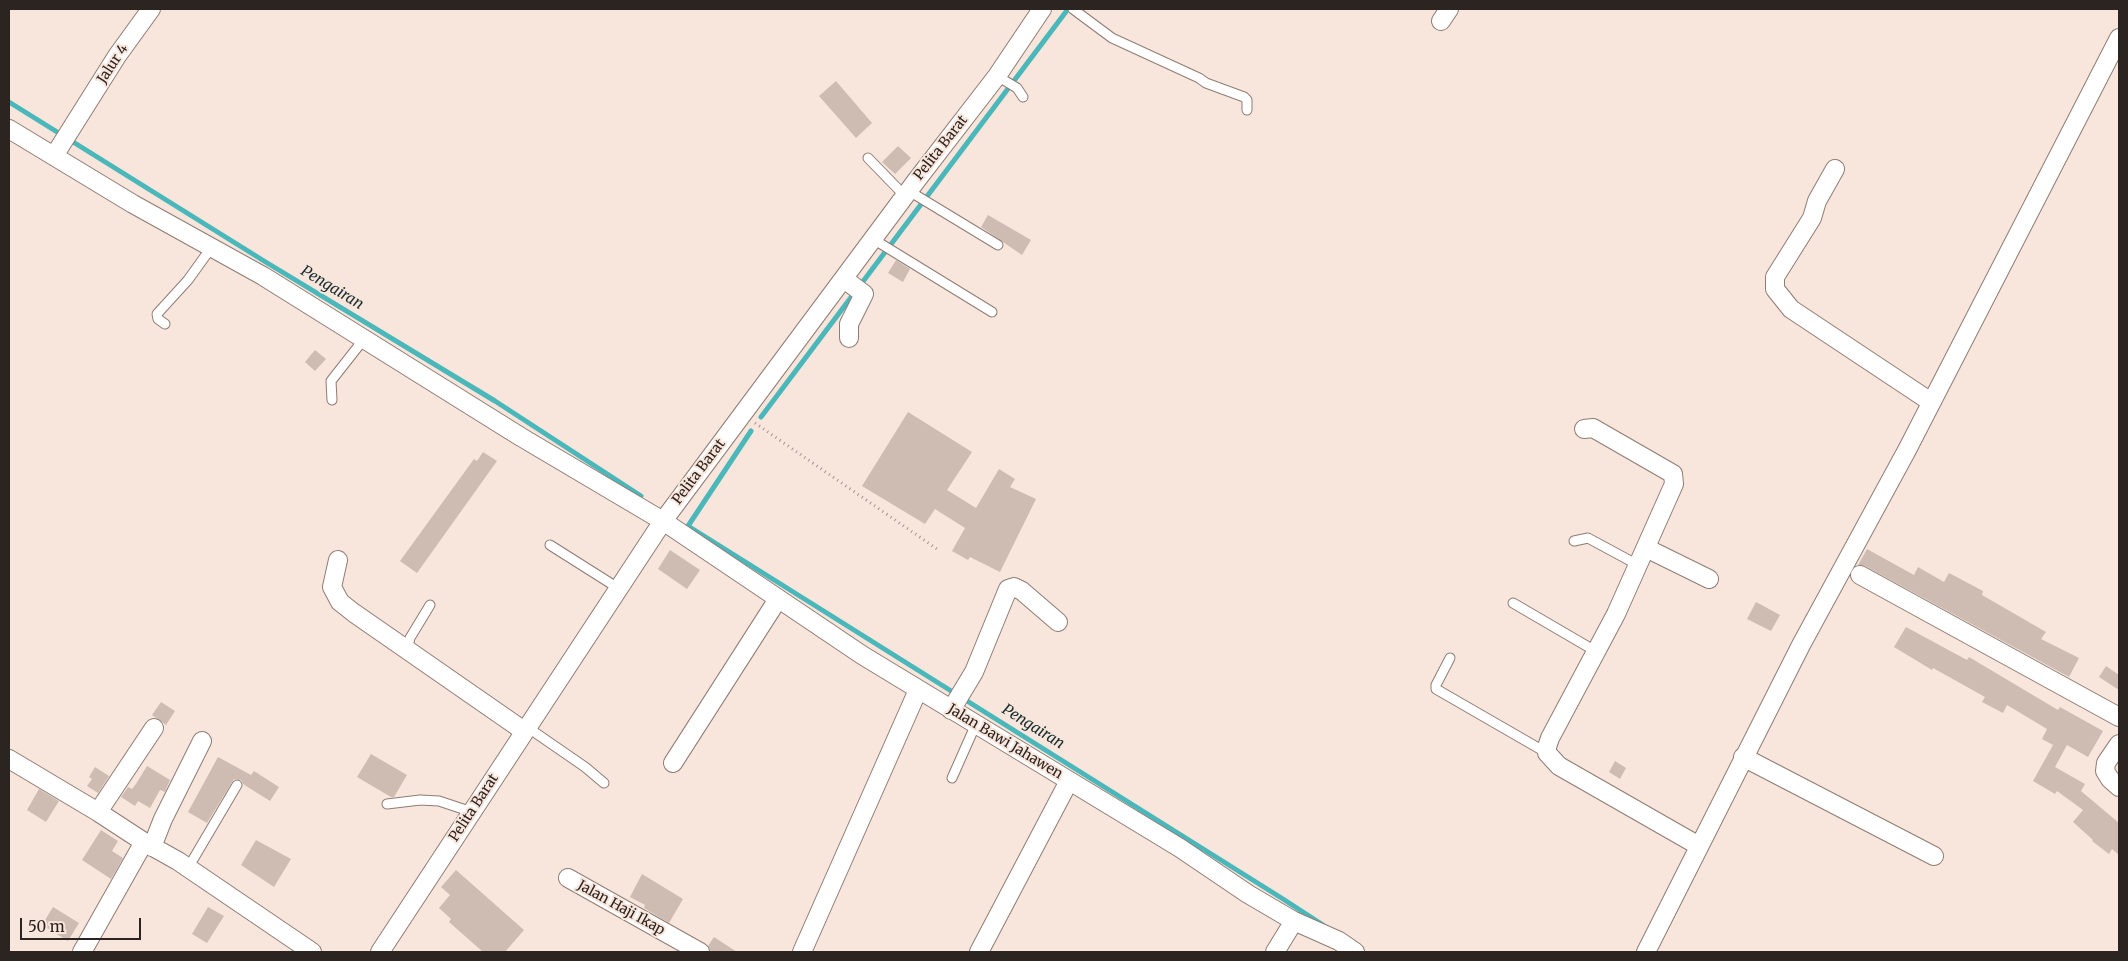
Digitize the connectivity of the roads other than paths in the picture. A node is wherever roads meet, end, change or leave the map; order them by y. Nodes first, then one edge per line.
1 (151, 9) edge
2 (1042, 9) edge
3 (1073, 9) edge
4 (2119, 38) edge
5 (997, 76) junction
6 (1024, 97) dead end
7 (1247, 110) dead end
8 (9, 129) edge
9 (56, 153) junction
10 (868, 158) dead end
11 (1835, 169) dead end
12 (907, 193) junction
13 (873, 239) junction
14 (998, 245) dead end
15 (211, 248) junction
16 (844, 279) junction
17 (992, 312) dead end
18 (165, 324) dead end
19 (849, 338) dead end
20 (364, 339) junction
21 (332, 400) dead end
22 (1931, 402) junction
23 (1584, 429) dead end
24 (662, 521) junction
25 (1574, 541) dead end
26 (550, 545) dead end
27 (1646, 548) junction
28 (338, 560) dead end
29 (1638, 565) junction
30 (1860, 576) dead end
31 (1710, 579) dead end
32 (618, 588) junction
33 (778, 599) junction
34 (1513, 603) dead end
35 (430, 605) dead end
36 (1058, 622) dead end
37 (407, 650) junction
38 (1597, 652) junction
39 (1450, 658) dead end
40 (918, 690) junction
41 (952, 710) junction
42 (2119, 717) edge
43 (976, 724) junction
44 (154, 728) dead end
45 (526, 729) junction
46 (202, 740) dead end
47 (2119, 744) edge
48 (1547, 753) junction
49 (1743, 757) junction
50 (9, 759) edge
51 (673, 763) dead end
52 (952, 778) dead end
53 (1070, 781) junction
54 (604, 783) dead end
55 (237, 785) dead end
56 (2119, 787) edge
57 (387, 804) dead end
58 (98, 812) junction
59 (472, 812) junction
60 (148, 845) junction
61 (1699, 846) junction
62 (1934, 856) dead end
63 (188, 868) junction
64 (568, 878) dead end
65 (1294, 921) junction
66 (82, 952) edge
67 (312, 952) edge
68 (380, 952) edge
69 (700, 952) edge
70 (802, 952) edge
71 (979, 952) edge
72 (1275, 952) edge
73 (1354, 952) edge
74 (1646, 952) edge

1 - 9 street, Jalur 4
2 - 5 street, Pelita Barat
3 - 7 lane
4 - 22 street
5 - 6 lane
5 - 12 street, Pelita Barat
8 - 9 street, Jalan Bawi Jahawen
9 - 15 street, Jalan Bawi Jahawen
10 - 12 lane
11 - 22 street
12 - 13 street, Pelita Barat
12 - 14 lane
13 - 16 street, Pelita Barat
13 - 17 lane
15 - 18 lane
15 - 20 street, Jalan Bawi Jahawen
16 - 19 street
16 - 24 street, Pelita Barat
20 - 21 lane
20 - 24 street, Jalan Bawi Jahawen
22 - 49 street
23 - 27 street
24 - 32 street, Pelita Barat
24 - 33 street, Jalan Bawi Jahawen
25 - 29 lane
26 - 32 lane
27 - 29 street
27 - 31 street
28 - 37 street
29 - 38 street
30 - 42 street
32 - 45 street, Pelita Barat
33 - 40 street, Jalan Bawi Jahawen
33 - 51 street
34 - 38 lane
35 - 37 lane
36 - 41 street
37 - 45 street
38 - 48 street
39 - 48 lane
40 - 41 street, Jalan Bawi Jahawen
40 - 70 street
41 - 43 street, Jalan Bawi Jahawen
43 - 52 lane
43 - 53 street, Jalan Bawi Jahawen
44 - 58 street
45 - 54 lane
45 - 59 street, Pelita Barat
46 - 60 street
47 - 56 street
48 - 61 street
49 - 61 street
49 - 62 street
50 - 58 street
53 - 65 street, Jalan Bawi Jahawen
53 - 71 street
55 - 63 lane
57 - 59 lane
58 - 60 street
59 - 68 street, Pelita Barat
60 - 63 street
60 - 66 street
61 - 74 street
63 - 67 street
64 - 69 street, Jalan Haji Ikap
65 - 72 street
65 - 73 street, Jalan Bawi Jahawen

